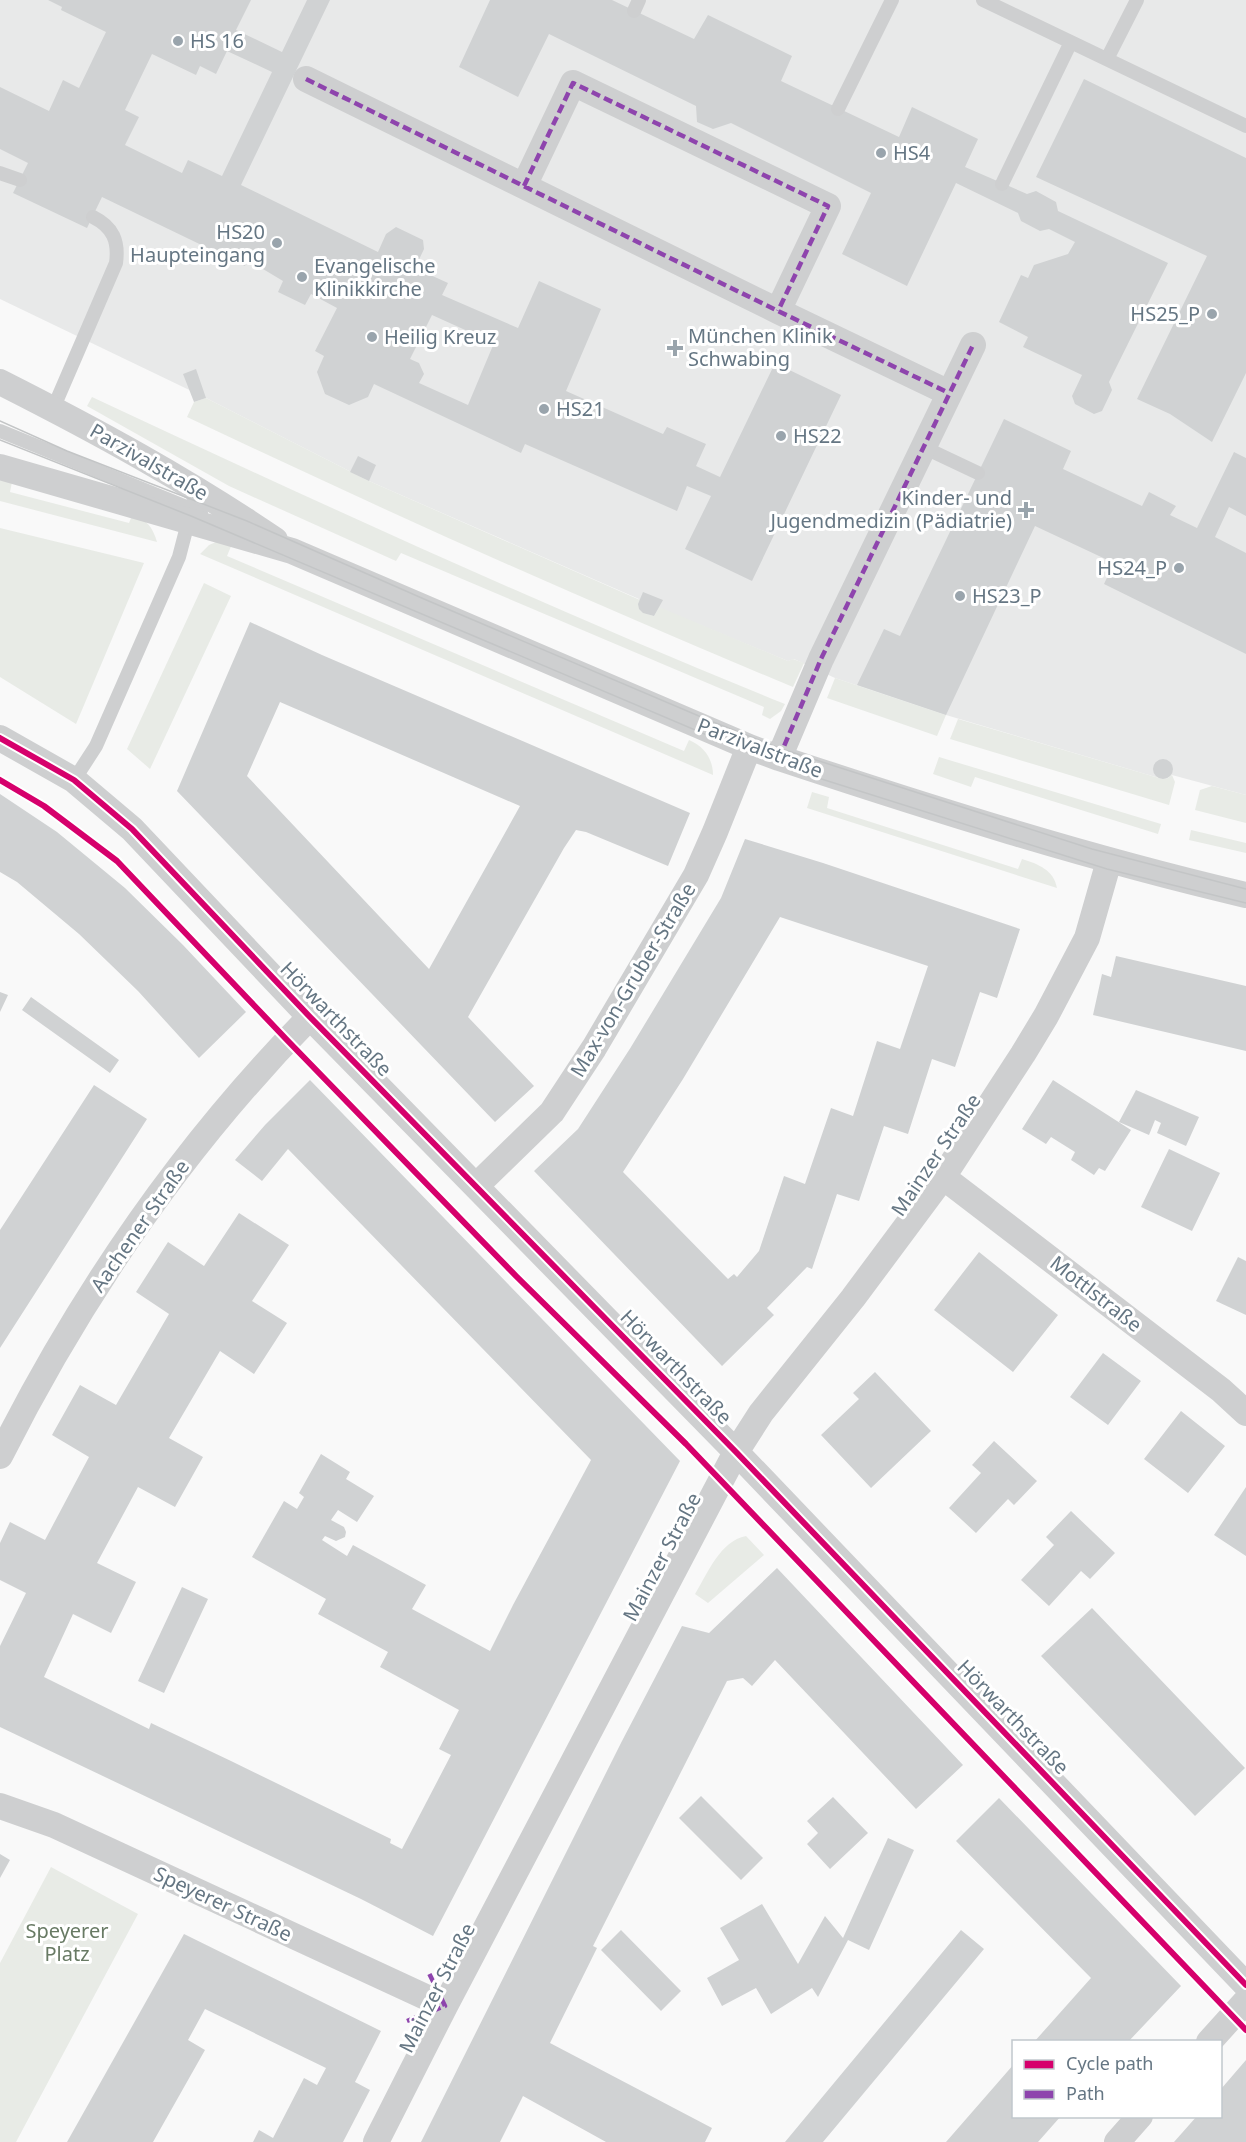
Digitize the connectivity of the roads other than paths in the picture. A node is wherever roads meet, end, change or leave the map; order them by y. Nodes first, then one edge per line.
1 (892, 0) edge
2 (983, 0) edge
3 (1137, 0) edge
4 (1071, 42) junction
5 (1107, 59) junction
6 (306, 79) dead end
7 (838, 109) dead end
8 (1246, 126) edge
9 (0, 173) edge
10 (20, 180) dead end
11 (1002, 184) dead end
12 (524, 186) junction
13 (93, 217) dead end
14 (778, 311) junction
15 (973, 345) dead end
16 (0, 383) edge
17 (949, 393) junction
18 (53, 409) junction
19 (0, 431) edge
20 (923, 447) junction
21 (0, 467) edge
22 (978, 473) dead end
23 (193, 507) junction
24 (292, 551) junction
25 (0, 738) edge
26 (748, 747) junction
27 (779, 758) junction
28 (74, 780) junction
29 (1109, 861) junction
30 (1246, 895) edge
31 (310, 1017) junction
32 (943, 1177) junction
33 (476, 1186) junction
34 (1246, 1413) edge
35 (736, 1452) junction
36 (0, 1456) edge
37 (0, 1806) edge
38 (1246, 1985) edge
39 (1246, 2001) edge
40 (445, 2006) junction
41 (1211, 2040) edge
42 (1138, 2118) edge
43 (376, 2142) edge
44 (1117, 2142) edge

1 - 7 lane
2 - 4 lane
3 - 5 lane
4 - 5 lane
4 - 11 lane
5 - 8 lane
6 - 12 street
9 - 10 lane
12 - 14 street
12 - 14 street
13 - 18 lane
14 - 17 street
15 - 17 street
16 - 18 street, Parzivalstraße
17 - 20 street
18 - 23 street, Parzivalstraße
19 - 23 lane
20 - 22 lane
20 - 27 street
21 - 23 street, Parzivalstraße
23 - 24 street, Parzivalstraße
23 - 24 street, Parzivalstraße
23 - 28 lane
24 - 26 street, Parzivalstraße
25 - 28 street, Hörwarthstraße
26 - 27 street, Parzivalstraße
26 - 33 street, Max-von-Gruber-Straße
27 - 29 street, Parzivalstraße
28 - 31 street, Hörwarthstraße
29 - 30 street, Parzivalstraße
29 - 32 street, Mainzer Straße
31 - 33 street, Hörwarthstraße
31 - 36 street, Aachener Straße
32 - 34 street, Mottlstraße
32 - 35 street, Mainzer Straße
33 - 35 street, Hörwarthstraße
35 - 38 street, Hörwarthstraße
35 - 40 street, Mainzer Straße
37 - 40 street, Speyerer Straße
39 - 41 street
40 - 43 street, Mainzer Straße
42 - 44 street

